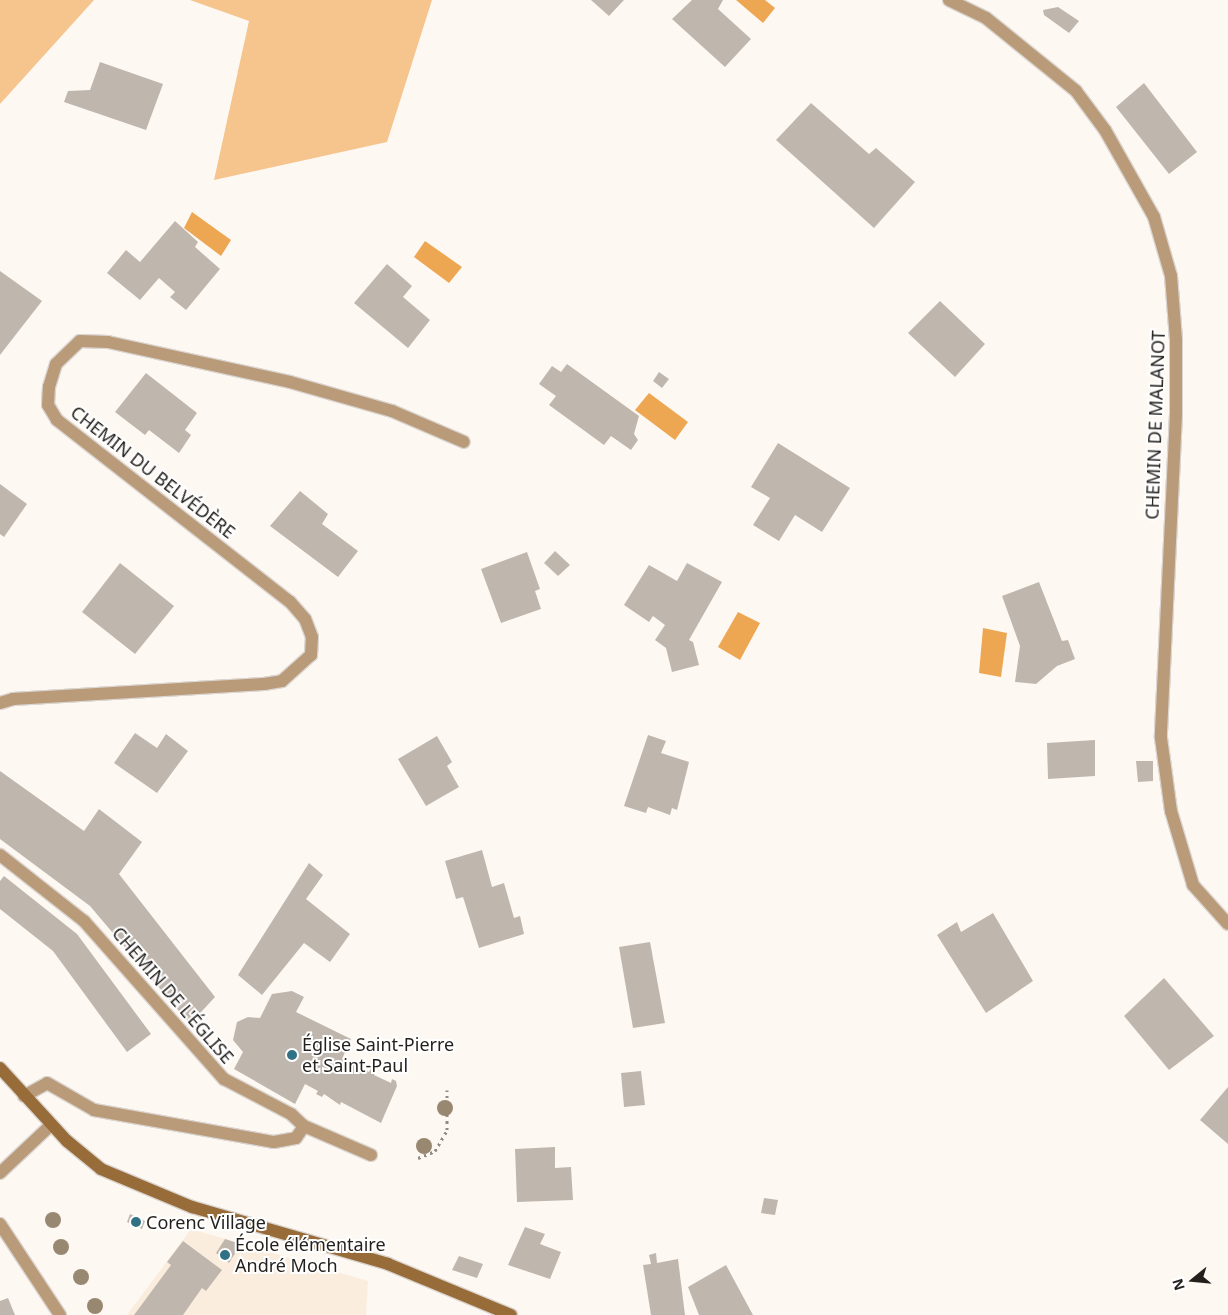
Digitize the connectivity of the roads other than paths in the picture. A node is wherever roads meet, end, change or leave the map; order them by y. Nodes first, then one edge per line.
1 (948, 0) edge
2 (464, 442) dead end
3 (0, 703) edge
4 (0, 855) edge
5 (1228, 924) edge
6 (0, 1068) edge
7 (24, 1096) junction
8 (51, 1125) junction
9 (304, 1126) junction
10 (371, 1155) dead end
11 (0, 1173) edge
12 (0, 1224) edge
13 (60, 1315) edge
14 (509, 1315) edge

1 - 5 street, CHEMIN DE MALANOT
2 - 3 street, CHEMIN DU BELVÉDÈRE
4 - 9 street, CHEMIN DE L'ÉGLISE
6 - 7 main road
7 - 8 main road
7 - 9 street
8 - 11 street
8 - 14 main road
9 - 10 street, CHEMIN DE L'ÉGLISE
12 - 13 street

